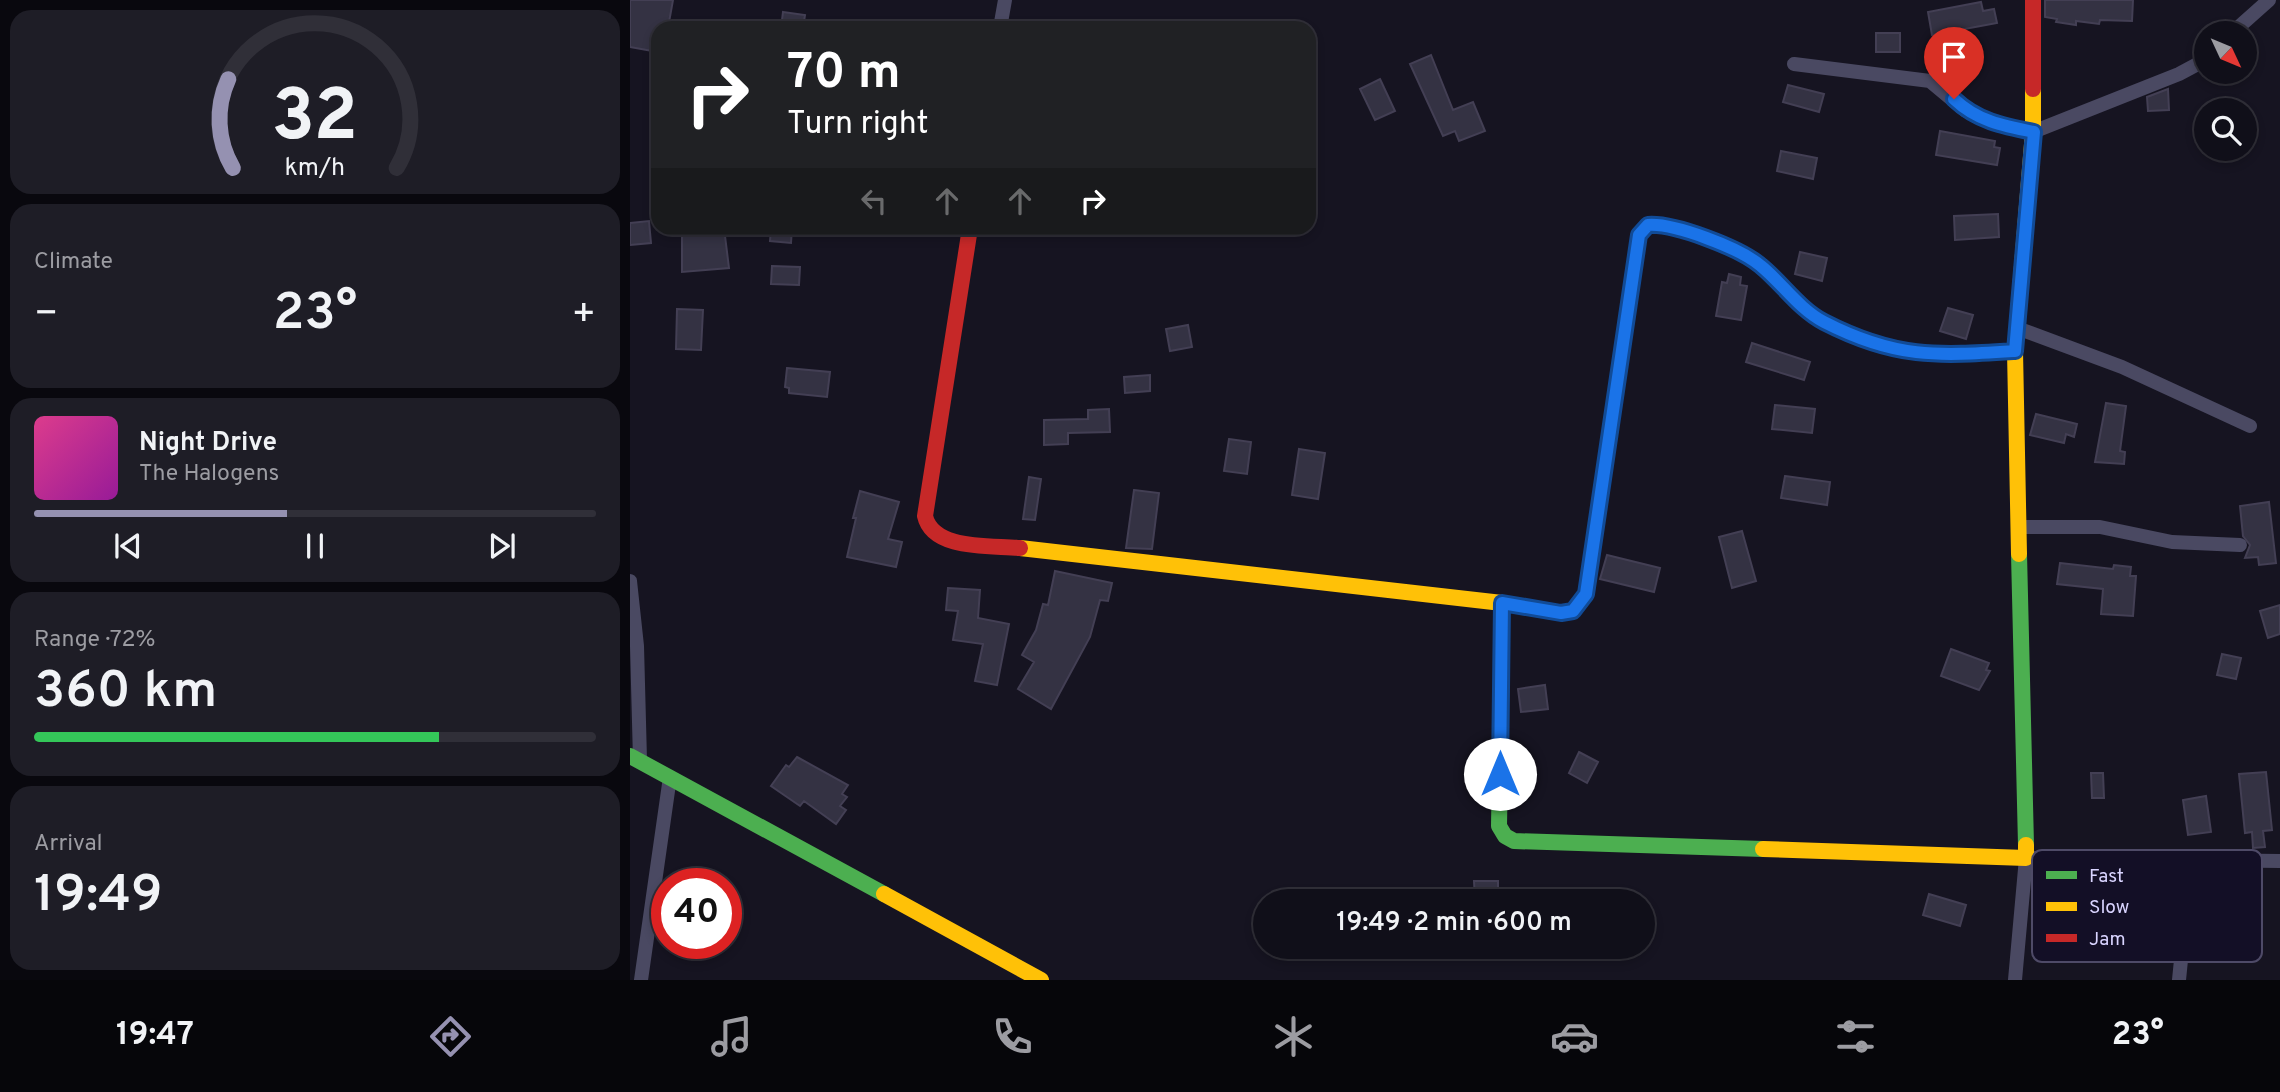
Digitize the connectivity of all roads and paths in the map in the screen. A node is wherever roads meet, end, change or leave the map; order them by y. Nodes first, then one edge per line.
1 (1004, 0) edge
2 (2033, 0) edge
3 (2269, 0) edge
4 (1001, 21) edge
5 (2245, 21) edge
6 (1794, 64) dead end
7 (2194, 65) edge
8 (2034, 132) junction
9 (969, 235) edge
10 (2017, 328) junction
11 (2015, 351) junction
12 (2250, 426) dead end
13 (2021, 527) junction
14 (2240, 545) dead end
15 (630, 581) edge
16 (1502, 603) junction
17 (635, 758) edge
18 (670, 777) junction
19 (2026, 858) junction
20 (2032, 858) edge
21 (2262, 861) edge
22 (2280, 861) edge
23 (2181, 962) edge
24 (641, 980) edge
25 (1041, 980) edge
26 (2015, 980) edge
27 (2179, 980) edge

1 - 4 street
2 - 8 street
3 - 5 street
6 - 8 street
7 - 8 street
8 - 10 street
9 - 16 street
10 - 11 street
10 - 12 street
11 - 13 street
11 - 16 street
13 - 14 street
13 - 19 street
15 - 17 street
16 - 19 street
17 - 18 street
18 - 24 street
18 - 25 street
19 - 20 street
19 - 26 street
21 - 22 street
23 - 27 street

